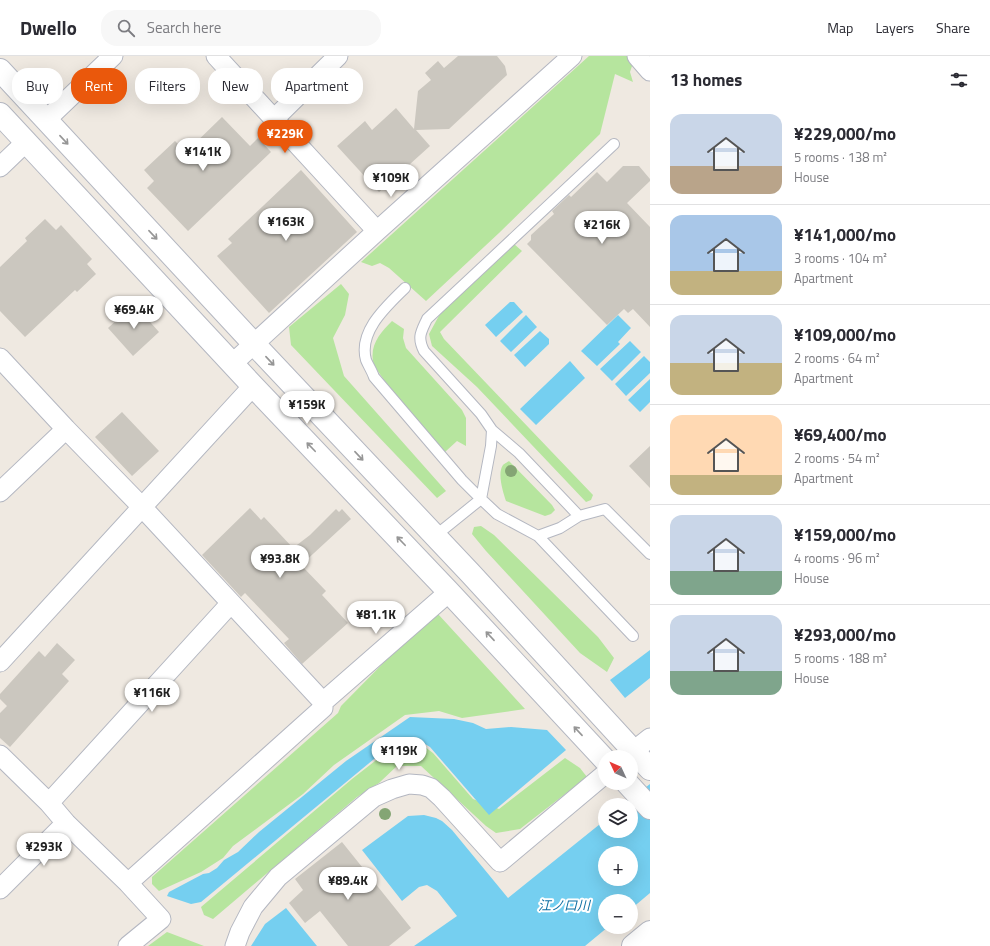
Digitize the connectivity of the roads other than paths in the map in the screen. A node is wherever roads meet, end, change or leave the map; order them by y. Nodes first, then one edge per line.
1 (113, 56) edge
2 (216, 56) edge
3 (338, 56) edge
4 (572, 56) edge
5 (637, 56) edge
6 (0, 70) edge
7 (650, 71) edge
8 (0, 114) edge
9 (274, 119) junction
10 (46, 120) junction
11 (26, 142) junction
12 (614, 144) dead end
13 (0, 167) edge
14 (377, 231) junction
15 (405, 288) dead end
16 (254, 344) junction
17 (0, 358) edge
18 (232, 364) junction
19 (253, 386) junction
20 (66, 429) junction
21 (492, 430) junction
22 (0, 492) edge
23 (481, 499) junction
24 (142, 507) junction
25 (579, 516) junction
26 (435, 536) junction
27 (538, 536) junction
28 (650, 554) edge
29 (449, 592) junction
30 (231, 603) junction
31 (633, 636) dead end
32 (0, 662) edge
33 (323, 702) junction
34 (598, 752) edge
35 (640, 754) edge
36 (0, 755) edge
37 (598, 780) edge
38 (633, 790) edge
39 (50, 803) junction
40 (650, 808) edge
41 (66, 823) junction
42 (128, 883) junction
43 (0, 889) edge
44 (650, 932) edge
45 (128, 946) edge
46 (235, 946) edge
47 (633, 946) edge

1 - 10 street
2 - 9 street
3 - 9 street
4 - 14 street
5 - 7 street
6 - 10 street
8 - 11 street
9 - 14 street
10 -> 16 street
11 - 13 street
11 - 18 street
12 - 21 lane
14 - 16 street
15 - 23 lane
16 - 18 street
16 -> 26 street
17 - 20 street
18 - 19 street
19 - 24 street
29 -> 19 street
20 - 22 street
20 - 24 street
21 - 23 lane
21 - 25 lane
23 - 26 lane
23 - 27 lane
24 - 30 street
24 - 32 street
25 - 27 lane
25 - 28 lane
26 - 35 street
27 - 31 lane
29 - 33 street
34 -> 29 street
30 - 33 street
30 - 39 street
33 - 42 street
36 - 39 street
37 - 46 street
38 - 40 street
39 - 41 street
41 - 42 street
41 - 43 street
42 - 45 street
44 - 47 street

